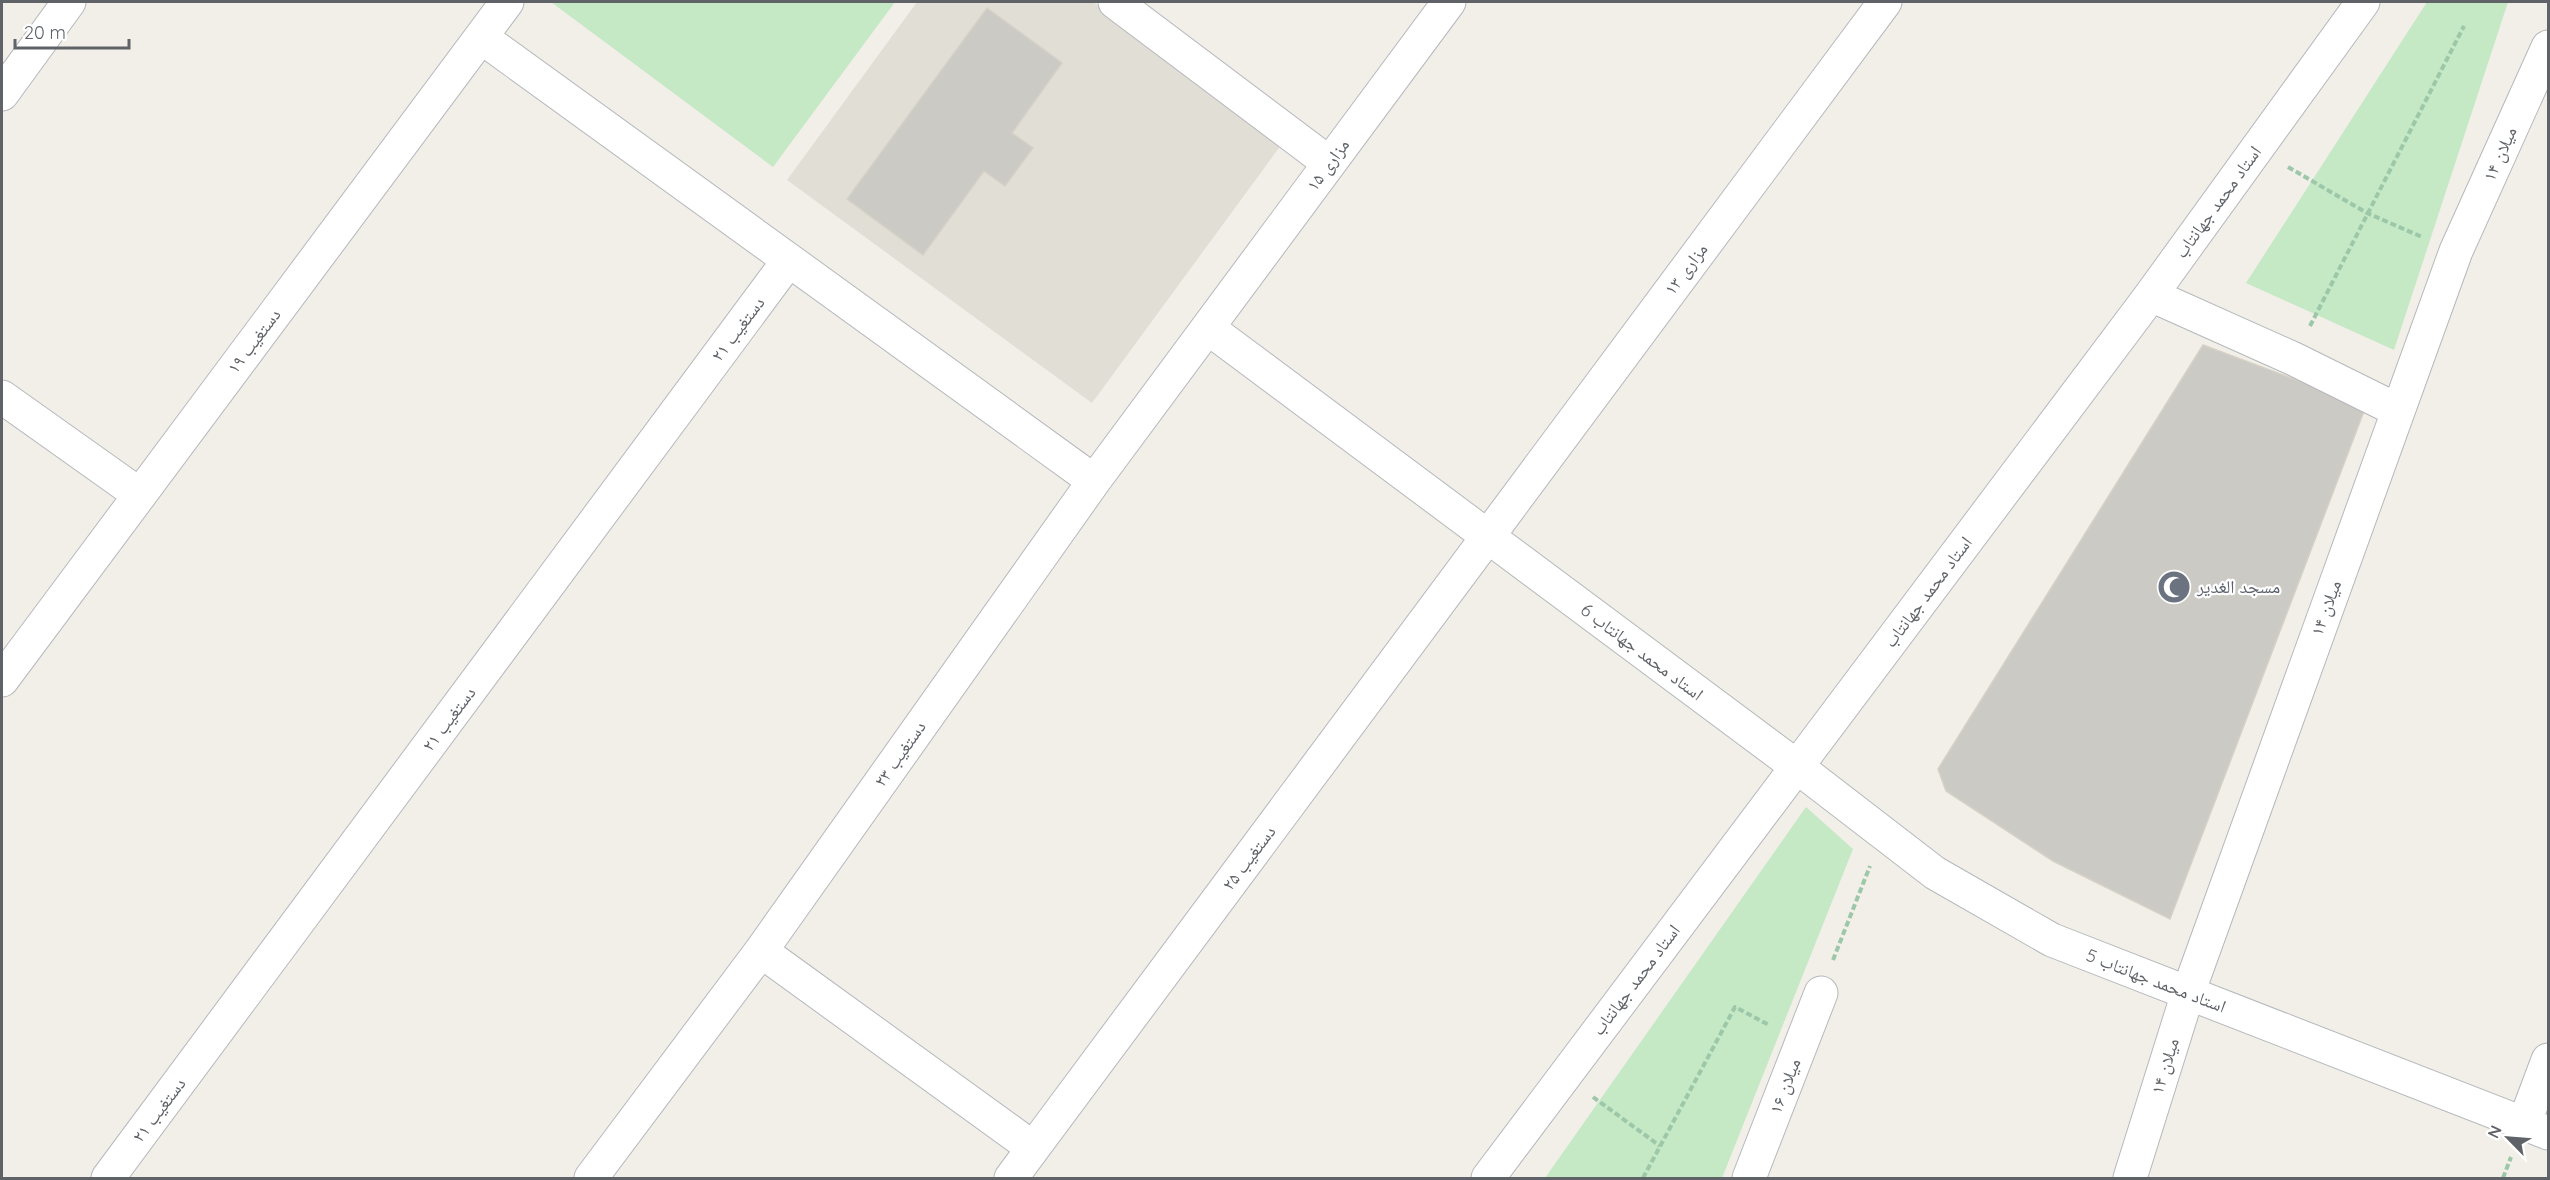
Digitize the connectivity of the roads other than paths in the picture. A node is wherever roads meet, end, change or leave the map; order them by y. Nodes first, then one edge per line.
1 (69, 2) edge
2 (507, 2) edge
3 (1115, 2) edge
4 (1449, 2) edge
5 (1885, 2) edge
6 (2363, 2) edge
7 (481, 37) junction
8 (2548, 47) edge
9 (2, 94) edge
10 (1329, 163) junction
11 (789, 261) junction
12 (2151, 295) junction
13 (1208, 328) junction
14 (2, 397) edge
15 (2397, 410) junction
16 (1094, 481) junction
17 (140, 495) junction
18 (1488, 537) junction
19 (2, 680) edge
20 (1796, 766) junction
21 (761, 951) junction
22 (1821, 993) road end
23 (2188, 993) junction
24 (2548, 1060) edge
25 (2536, 1128) edge
26 (1033, 1148) junction
27 (108, 1179) edge
28 (591, 1179) edge
29 (1011, 1179) edge
30 (1488, 1179) edge
31 (1749, 1179) edge
32 (2130, 1179) edge

1 - 9 street
2 - 7 street, دستغیب ۱۹
3 - 10 street
4 - 10 street, مزاری ۱۵
5 - 18 street, مزاری ۱۳
6 - 12 street, استاد محمد جهانتاب
7 - 11 street
7 - 17 street, دستغیب ۱۹
8 - 15 street, میلان ۱۴
10 - 13 street, مزاری ۱۵
11 - 16 street
11 - 27 street, دستغیب ۲۱
12 - 15 street
12 - 20 street, استاد محمد جهانتاب
13 - 16 street, دستغیب ۲۳
13 - 18 street, استاد محمد جهانتاب 6
14 - 17 street
15 - 23 street, میلان ۱۴
16 - 21 street, دستغیب ۲۳
17 - 19 street, دستغیب ۱۹
18 - 20 street, استاد محمد جهانتاب 6
18 - 26 street, دستغیب ۲۵
20 - 23 street, استاد محمد جهانتاب 5
20 - 30 street, استاد محمد جهانتاب
21 - 26 street
21 - 28 street, دستغیب ۲۳
22 - 31 street, میلان ۱۶
23 - 25 street, استاد محمد جهانتاب 5
23 - 32 street, میلان ۱۴
24 - 25 street
26 - 29 street, دستغیب ۲۵

